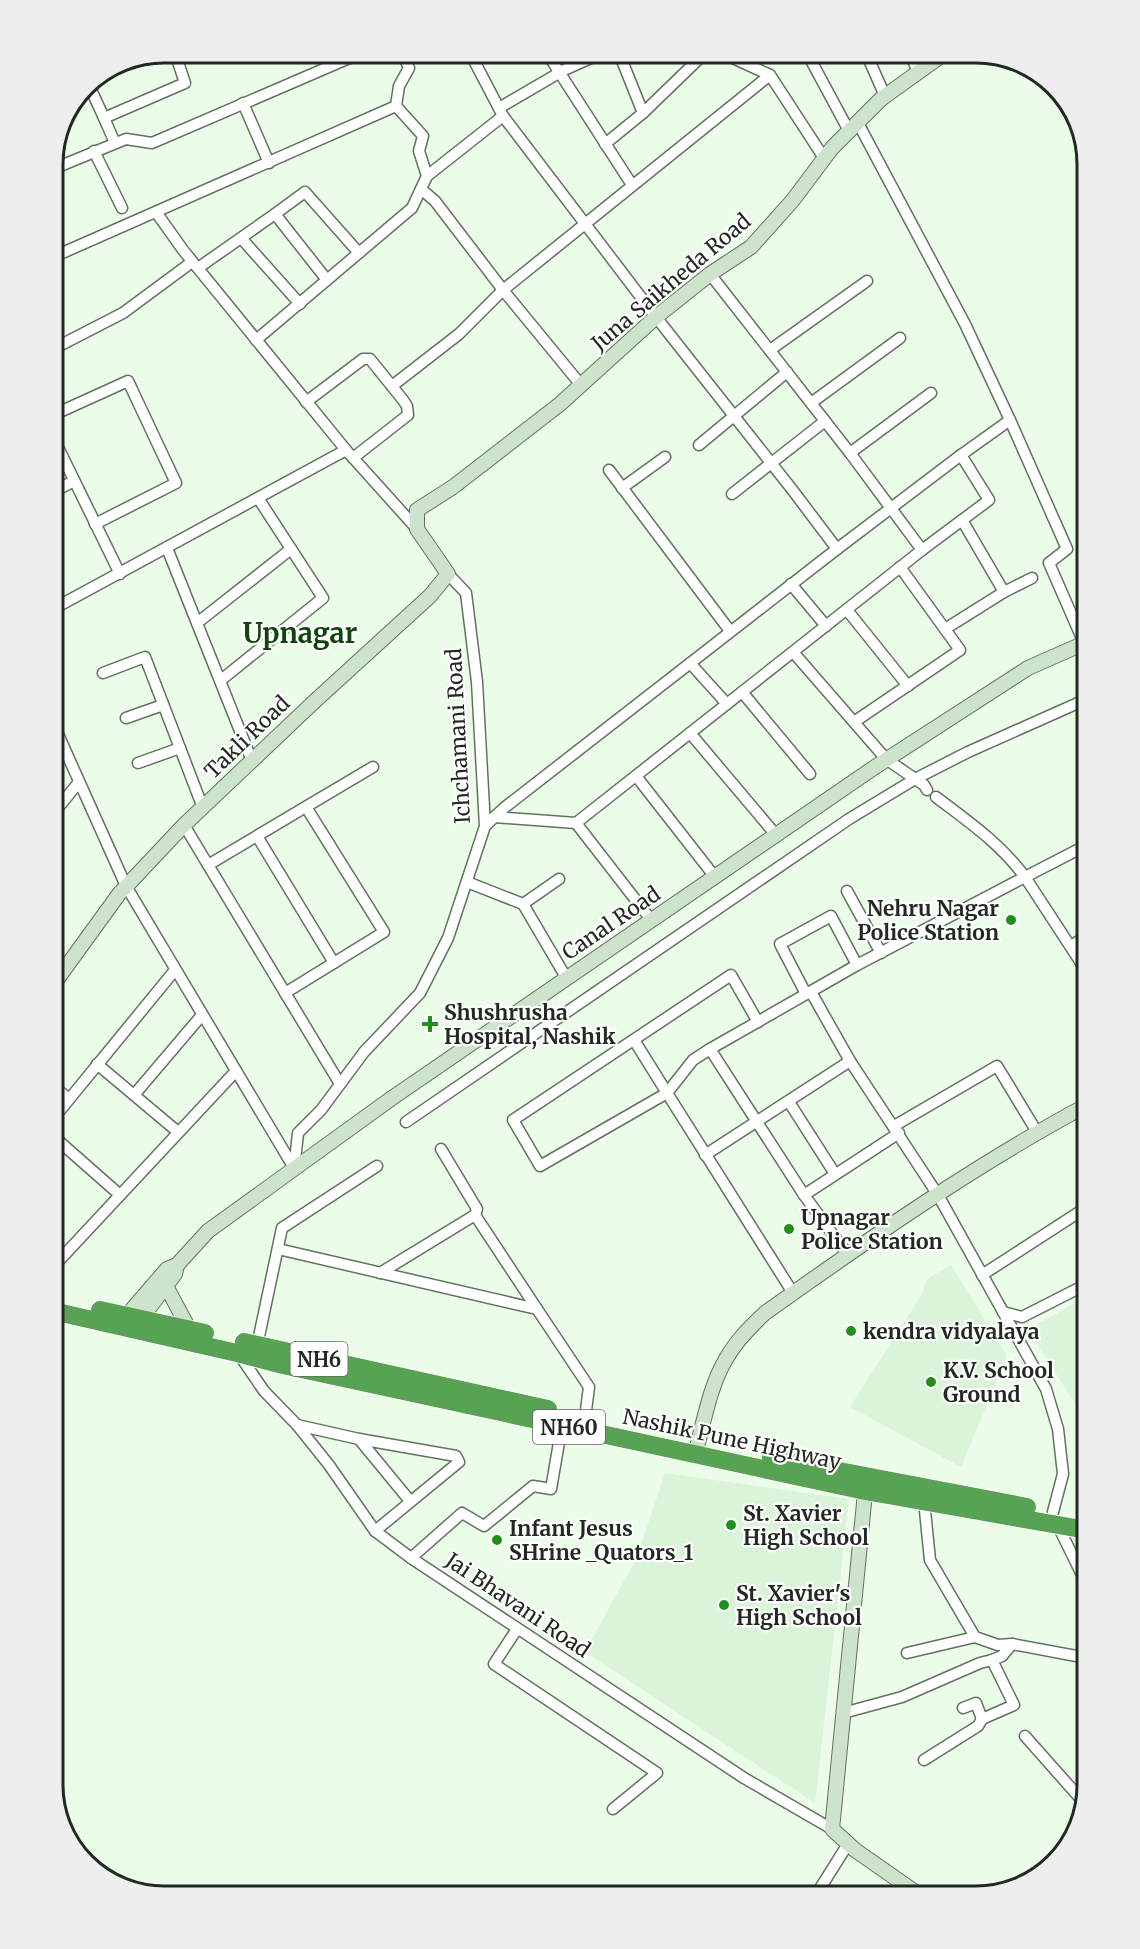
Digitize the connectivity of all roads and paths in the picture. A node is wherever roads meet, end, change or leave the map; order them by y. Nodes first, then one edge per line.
1 (180, 63) edge
2 (336, 63) edge
3 (407, 63) edge
4 (475, 63) edge
5 (552, 63) edge
6 (580, 63) edge
7 (624, 63) edge
8 (695, 63) edge
9 (744, 63) edge
10 (813, 63) edge
11 (870, 63) edge
12 (914, 63) edge
13 (931, 63) edge
14 (918, 72) junction
15 (558, 73) junction
16 (770, 75) junction
17 (93, 94) edge
18 (885, 96) junction
19 (243, 103) junction
20 (396, 106) junction
21 (501, 112) junction
22 (643, 113) junction
23 (104, 118) junction
24 (853, 127) junction
25 (115, 143) junction
26 (605, 144) junction
27 (94, 151) junction
28 (825, 158) junction
29 (269, 163) junction
30 (63, 165) edge
31 (427, 176) junction
32 (632, 185) junction
33 (421, 189) junction
34 (122, 208) dead end
35 (156, 212) junction
36 (275, 214) junction
37 (585, 224) junction
38 (242, 238) junction
39 (63, 253) edge
40 (359, 253) junction
41 (195, 265) junction
42 (710, 274) junction
43 (327, 280) junction
44 (867, 281) dead end
45 (503, 290) junction
46 (300, 303) junction
47 (656, 316) junction
48 (900, 338) dead end
49 (256, 340) junction
50 (63, 344) edge
51 (770, 350) junction
52 (787, 372) junction
53 (581, 385) junction
54 (392, 386) junction
55 (931, 393) dead end
56 (306, 402) junction
57 (811, 403) junction
58 (63, 410) edge
59 (734, 415) junction
60 (1010, 420) junction
61 (825, 421) junction
62 (699, 445) dead end
63 (850, 453) junction
64 (349, 454) junction
65 (961, 455) junction
66 (665, 457) dead end
67 (63, 458) edge
68 (771, 463) junction
69 (609, 470) dead end
70 (74, 481) junction
71 (63, 487) edge
72 (622, 488) junction
73 (732, 494) dead end
74 (258, 498) junction
75 (891, 509) junction
76 (962, 520) junction
77 (95, 524) junction
78 (417, 529) junction
79 (167, 548) junction
80 (291, 549) junction
81 (837, 549) junction
82 (922, 550) junction
83 (900, 567) junction
84 (120, 574) junction
85 (448, 574) junction
86 (1032, 578) dead end
87 (791, 584) junction
88 (1004, 592) junction
89 (63, 604) edge
90 (847, 610) junction
91 (197, 623) junction
92 (1077, 623) edge
93 (826, 626) junction
94 (945, 629) junction
95 (730, 631) junction
96 (1077, 646) edge
97 (793, 652) junction
98 (690, 663) junction
99 (103, 673) dead end
100 (221, 680) junction
101 (908, 686) junction
102 (742, 692) junction
103 (727, 704) junction
104 (1077, 704) edge
105 (163, 705) junction
106 (126, 718) dead end
107 (854, 722) junction
108 (690, 733) junction
109 (63, 746) edge
110 (180, 748) junction
111 (886, 759) junction
112 (252, 761) junction
113 (138, 763) dead end
114 (372, 767) dead end
115 (810, 774) dead end
116 (636, 776) junction
117 (915, 779) junction
118 (79, 782) junction
119 (63, 802) edge
120 (306, 807) junction
121 (203, 808) junction
122 (494, 816) junction
123 (576, 823) junction
124 (184, 825) junction
125 (485, 826) junction
126 (776, 835) junction
127 (257, 836) junction
128 (1077, 851) edge
129 (208, 865) junction
130 (715, 877) junction
131 (1025, 877) junction
132 (559, 879) dead end
133 (466, 882) junction
134 (126, 886) junction
135 (847, 891) dead end
136 (523, 904) junction
137 (652, 921) junction
138 (1077, 942) edge
139 (1071, 946) junction
140 (881, 953) junction
141 (1077, 955) edge
142 (334, 963) junction
143 (857, 965) junction
144 (175, 970) junction
145 (63, 971) edge
146 (567, 979) junction
147 (285, 993) junction
148 (809, 993) junction
149 (202, 1015) junction
150 (758, 1022) junction
151 (634, 1040) junction
152 (710, 1048) junction
153 (850, 1061) junction
154 (97, 1064) junction
155 (236, 1071) junction
156 (340, 1084) junction
157 (667, 1093) junction
158 (63, 1094) edge
159 (134, 1095) junction
160 (69, 1099) junction
161 (789, 1102) junction
162 (63, 1106) edge
163 (1077, 1111) edge
164 (757, 1121) junction
165 (406, 1122) dead end
166 (896, 1130) junction
167 (178, 1132) junction
168 (1037, 1132) junction
169 (63, 1145) edge
170 (441, 1149) dead end
171 (705, 1155) junction
172 (377, 1166) dead end
173 (294, 1168) junction
174 (835, 1174) junction
175 (120, 1195) junction
176 (804, 1195) junction
177 (938, 1195) junction
178 (1077, 1214) edge
179 (475, 1215) junction
180 (278, 1249) junction
181 (63, 1255) edge
182 (848, 1255) junction
183 (177, 1265) junction
184 (380, 1273) junction
185 (982, 1275) junction
186 (166, 1286) junction
187 (1077, 1290) edge
188 (793, 1293) junction
189 (63, 1303) edge
190 (537, 1309) junction
191 (1003, 1312) junction
192 (63, 1313) edge
193 (130, 1322) junction
194 (189, 1329) junction
195 (257, 1346) junction
196 (237, 1353) junction
197 (585, 1418) junction
198 (297, 1425) junction
199 (562, 1425) junction
200 (359, 1439) junction
201 (698, 1443) junction
202 (866, 1484) junction
203 (410, 1501) junction
204 (924, 1501) junction
205 (1055, 1518) junction
206 (1077, 1518) edge
207 (1077, 1526) edge
208 (375, 1531) junction
209 (411, 1558) junction
210 (1077, 1563) edge
211 (517, 1629) junction
212 (975, 1637) junction
213 (1012, 1644) junction
214 (907, 1653) dead end
215 (1077, 1656) edge
216 (992, 1660) junction
217 (963, 1708) dead end
218 (843, 1713) junction
219 (982, 1719) junction
220 (1025, 1736) dead end
221 (924, 1760) dead end
222 (1076, 1794) edge
223 (614, 1809) dead end
224 (832, 1829) junction
225 (848, 1844) junction
226 (822, 1886) edge
227 (907, 1886) edge

1 - 23 street
2 - 19 street
3 - 20 street
4 - 21 street
5 - 15 street
6 - 15 street
7 - 22 street
8 - 22 street
9 - 16 street
10 - 24 street
11 - 18 street
12 - 14 street
13 - 14 street, Juna Saikheda Road
14 - 18 street, Juna Saikheda Road
15 - 21 street
15 - 26 street
16 - 28 street
16 - 32 street
17 - 23 street
18 - 24 street, Juna Saikheda Road
19 - 25 street
19 - 29 street
20 - 29 street
20 - 31 street
21 - 31 street
21 - 37 street
22 - 26 street
23 - 25 street
24 - 28 street, Juna Saikheda Road
24 - 60 street
25 - 27 street
26 - 32 street
27 - 30 street
27 - 34 street
28 - 42 street, Juna Saikheda Road
29 - 35 street
31 - 33 street
32 - 37 street
33 - 40 street
33 - 45 street
35 - 39 street
35 - 41 street
36 - 38 street
36 - 40 street
36 - 43 street
37 - 45 street
37 - 47 street
38 - 41 street
38 - 46 street
40 - 43 street
41 - 49 street
41 - 50 street
42 - 47 street, Juna Saikheda Road
42 - 51 street
43 - 46 street
44 - 51 street
45 - 53 street
45 - 54 street
46 - 49 street
47 - 53 street, Juna Saikheda Road
47 - 59 street
48 - 57 street
49 - 56 street
51 - 52 street
52 - 57 street
52 - 59 street
53 - 78 street, Juna Saikheda Road
54 - 56 street
54 - 64 street
55 - 63 street
56 - 64 street
57 - 61 street
58 - 77 street
59 - 62 street
59 - 68 street
60 - 65 street
60 - 92 street
61 - 63 street
61 - 68 street
63 - 75 street
64 - 74 street
64 - 78 street
65 - 75 street
65 - 76 street
66 - 72 street
67 - 70 street
68 - 73 street
68 - 81 street
69 - 72 street
70 - 71 street
70 - 77 street
72 - 95 street
74 - 79 street
74 - 80 street
75 - 81 street
75 - 82 street
76 - 82 street
76 - 88 street
77 - 84 street
78 - 85 street
79 - 84 street
79 - 91 street
80 - 91 street
80 - 100 street
81 - 87 street
82 - 83 street
83 - 90 street
83 - 94 street
84 - 89 street
85 - 112 street, Takli Road
85 - 125 street, Ichchamani Road
86 - 88 street
87 - 93 street
87 - 95 street
88 - 94 street
90 - 93 street
90 - 101 street
91 - 100 street
93 - 97 street
94 - 101 street
95 - 98 street
96 - 111 street, Canal Road
97 - 102 street
97 - 107 street
98 - 103 street
98 - 122 street
99 - 105 street
100 - 112 street
101 - 107 street
102 - 103 street
102 - 115 street
103 - 108 street
104 - 117 street
105 - 106 street
105 - 110 street
107 - 111 street
108 - 116 street
108 - 126 street
109 - 118 street
110 - 113 street
110 - 121 street
111 - 117 street
111 - 126 street, Canal Road
112 - 121 street, Takli Road
114 - 120 street
116 - 123 street
116 - 130 street
117 - 131 street
117 - 165 street
118 - 119 street
118 - 134 street
120 - 127 street
120 - 142 street
121 - 124 street, Takli Road
122 - 123 street
122 - 125 street
123 - 137 street
124 - 129 street
124 - 134 street, Takli Road
125 - 133 street, Ichchamani Road
126 - 130 street, Canal Road
127 - 129 street
127 - 142 street
128 - 131 street
129 - 147 street
130 - 137 street, Canal Road
131 - 139 street
131 - 140 street
132 - 136 street
133 - 136 street
133 - 156 street, Ichchamani Road
134 - 144 street
134 - 145 street, Takli Road
135 - 140 street
136 - 146 street
137 - 146 street, Canal Road
138 - 139 street
139 - 141 street
140 - 143 street
142 - 147 street
143 - 148 street
143 - 148 street
144 - 149 street
144 - 154 street
146 - 173 street, Canal Road
147 - 156 street
148 - 150 street
148 - 153 street
149 - 155 street
149 - 159 street
150 - 151 street
150 - 152 street
151 - 157 street
151 - 157 street
152 - 157 street
152 - 164 street
153 - 161 street
153 - 166 street
154 - 159 street
154 - 160 street
155 - 167 street
155 - 173 street
156 - 173 street, Ichchamani Road
157 - 171 street
158 - 160 street
159 - 167 street
160 - 162 street
161 - 164 street
161 - 174 street
163 - 168 street
164 - 171 street
164 - 176 street
166 - 168 street
166 - 174 street
166 - 177 street
167 - 175 street
168 - 177 street
169 - 175 street
170 - 179 street
171 - 188 street
172 - 180 street
173 - 183 street, Canal Road
174 - 176 street
175 - 181 street
176 - 182 street
177 - 182 street
177 - 185 street
178 - 185 street
179 - 184 street
179 - 190 street
180 - 184 street
180 - 195 street
182 - 188 street
183 - 186 street, Canal Road
183 - 193 street, Canal Road
184 - 190 street
185 - 191 street
186 - 193 street, Canal Road
186 - 194 street
187 - 191 street
188 - 201 street
189 - 193 highway, Nashik Pune Highway / NH6
190 - 197 street
191 - 205 street
192 - 193 highway, Nashik Pune Highway / NH60
193 - 194 highway, Nashik Pune Highway / NH6
193 - 196 highway, Nashik Pune Highway / NH60
194 - 195 highway, Nashik Pune Highway / NH6
195 - 197 highway, Nashik Pune Highway / NH6
196 - 198 street, Jai Bhavani Road
196 - 199 highway, Nashik Pune Highway / NH60
197 - 201 highway, Nashik Pune Highway / NH60
198 - 200 street
198 - 208 street, Jai Bhavani Road
199 - 202 highway, Nashik Pune Highway / NH60
199 - 209 street
200 - 203 street
200 - 203 street
201 - 202 highway, Nashik Pune Highway / NH60
202 - 204 highway, Nashik Pune Highway / NH60
202 - 205 highway, Nashik Pune Highway / NH60
202 - 218 street
203 - 208 street
204 - 205 highway, Nashik Pune Highway / NH60
204 - 212 street
205 - 206 highway, Nashik Pune Highway / NH60
205 - 207 highway, Nashik Pune Highway / NH60
205 - 210 street
208 - 209 street, Jai Bhavani Road
209 - 211 street, Jai Bhavani Road
211 - 223 street
211 - 224 street, Jai Bhavani Road
212 - 213 street
212 - 214 street
213 - 215 street
213 - 216 street
216 - 218 street
216 - 219 street
217 - 219 street
218 - 224 street
219 - 221 street
220 - 222 street
224 - 225 street, Jai Bhavani Road
225 - 226 street
225 - 227 street, Jai Bhavani Road

